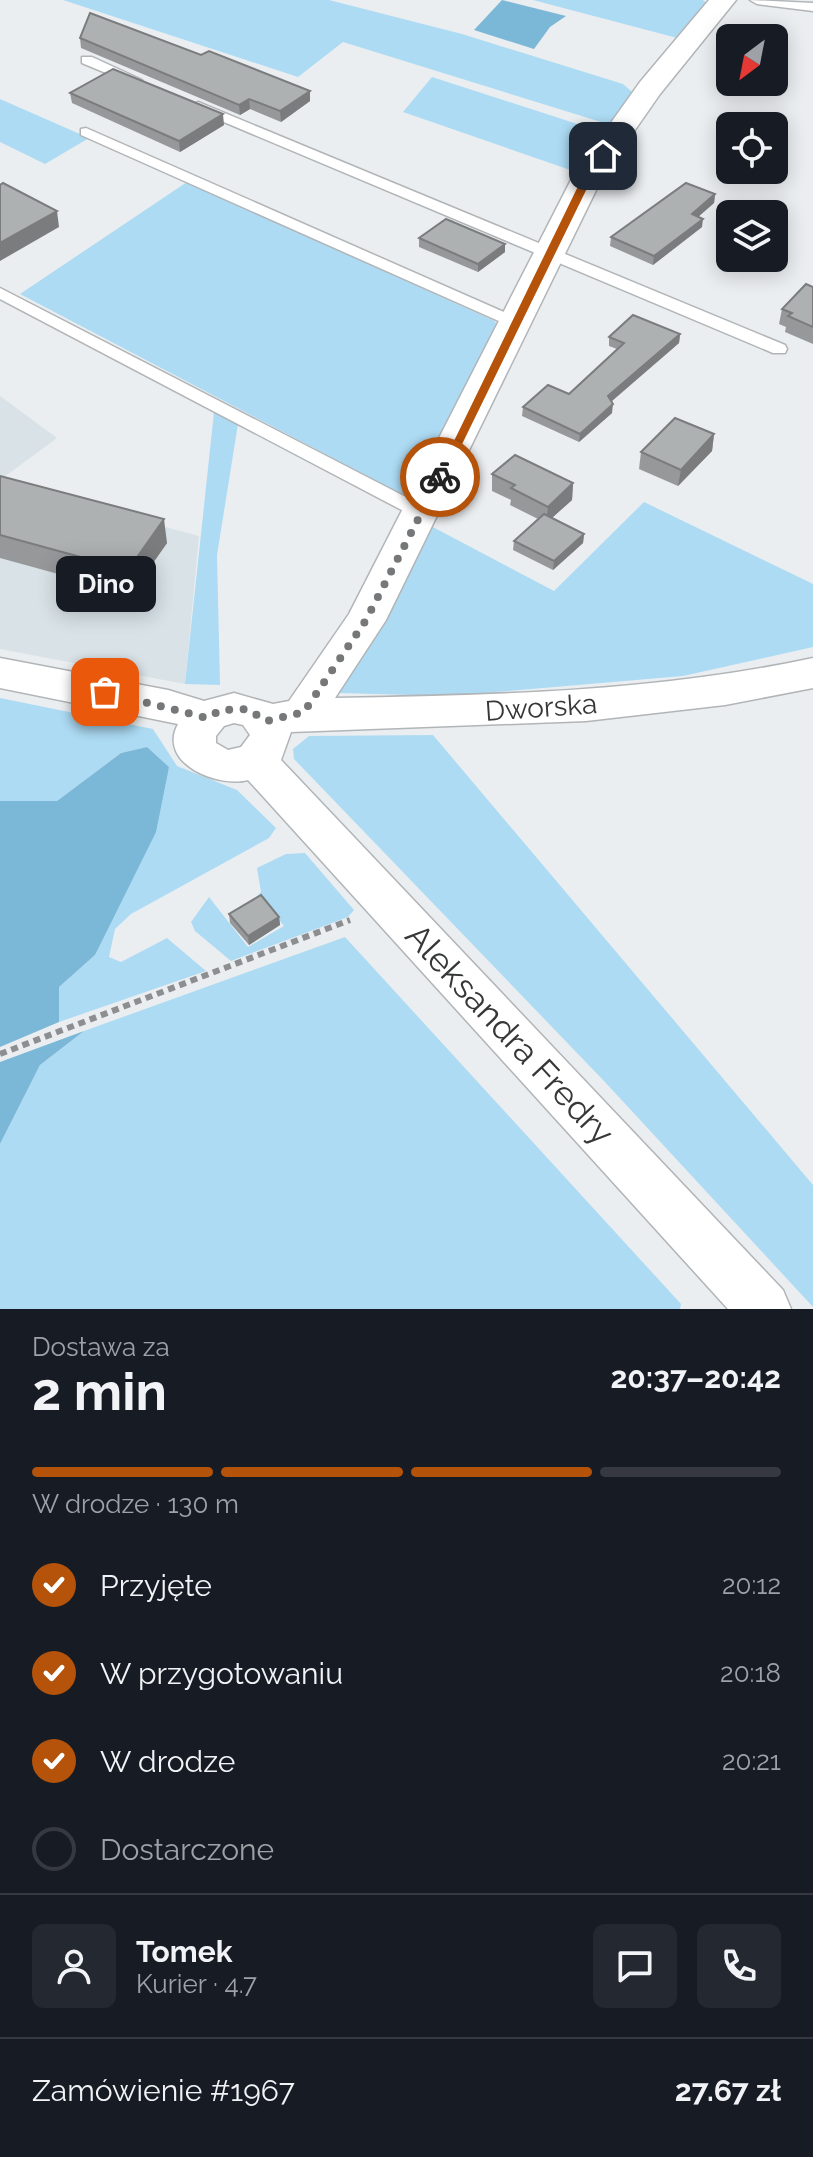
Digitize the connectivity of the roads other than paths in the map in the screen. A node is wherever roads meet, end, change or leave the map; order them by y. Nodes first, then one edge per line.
1 (723, 0) edge
2 (757, 0) edge
3 (813, 7) edge
4 (87, 60) dead end
5 (156, 89) edge
6 (184, 100) edge
7 (86, 132) dead end
8 (552, 253) junction
9 (0, 293) edge
10 (516, 323) junction
11 (779, 349) dead end
12 (422, 513) junction
13 (0, 673) edge
14 (813, 673) edge
15 (275, 731) junction
16 (764, 1309) edge

1 - 8 street
2 - 3 lane
4 - 5 lane
6 - 8 lane
7 - 10 lane
8 - 10 street
8 - 11 lane
9 - 12 lane
10 - 12 street
12 - 15 street
13 - 15 street, Dworska
14 - 15 street, Dworska
15 - 16 street, Aleksandra Fredry

